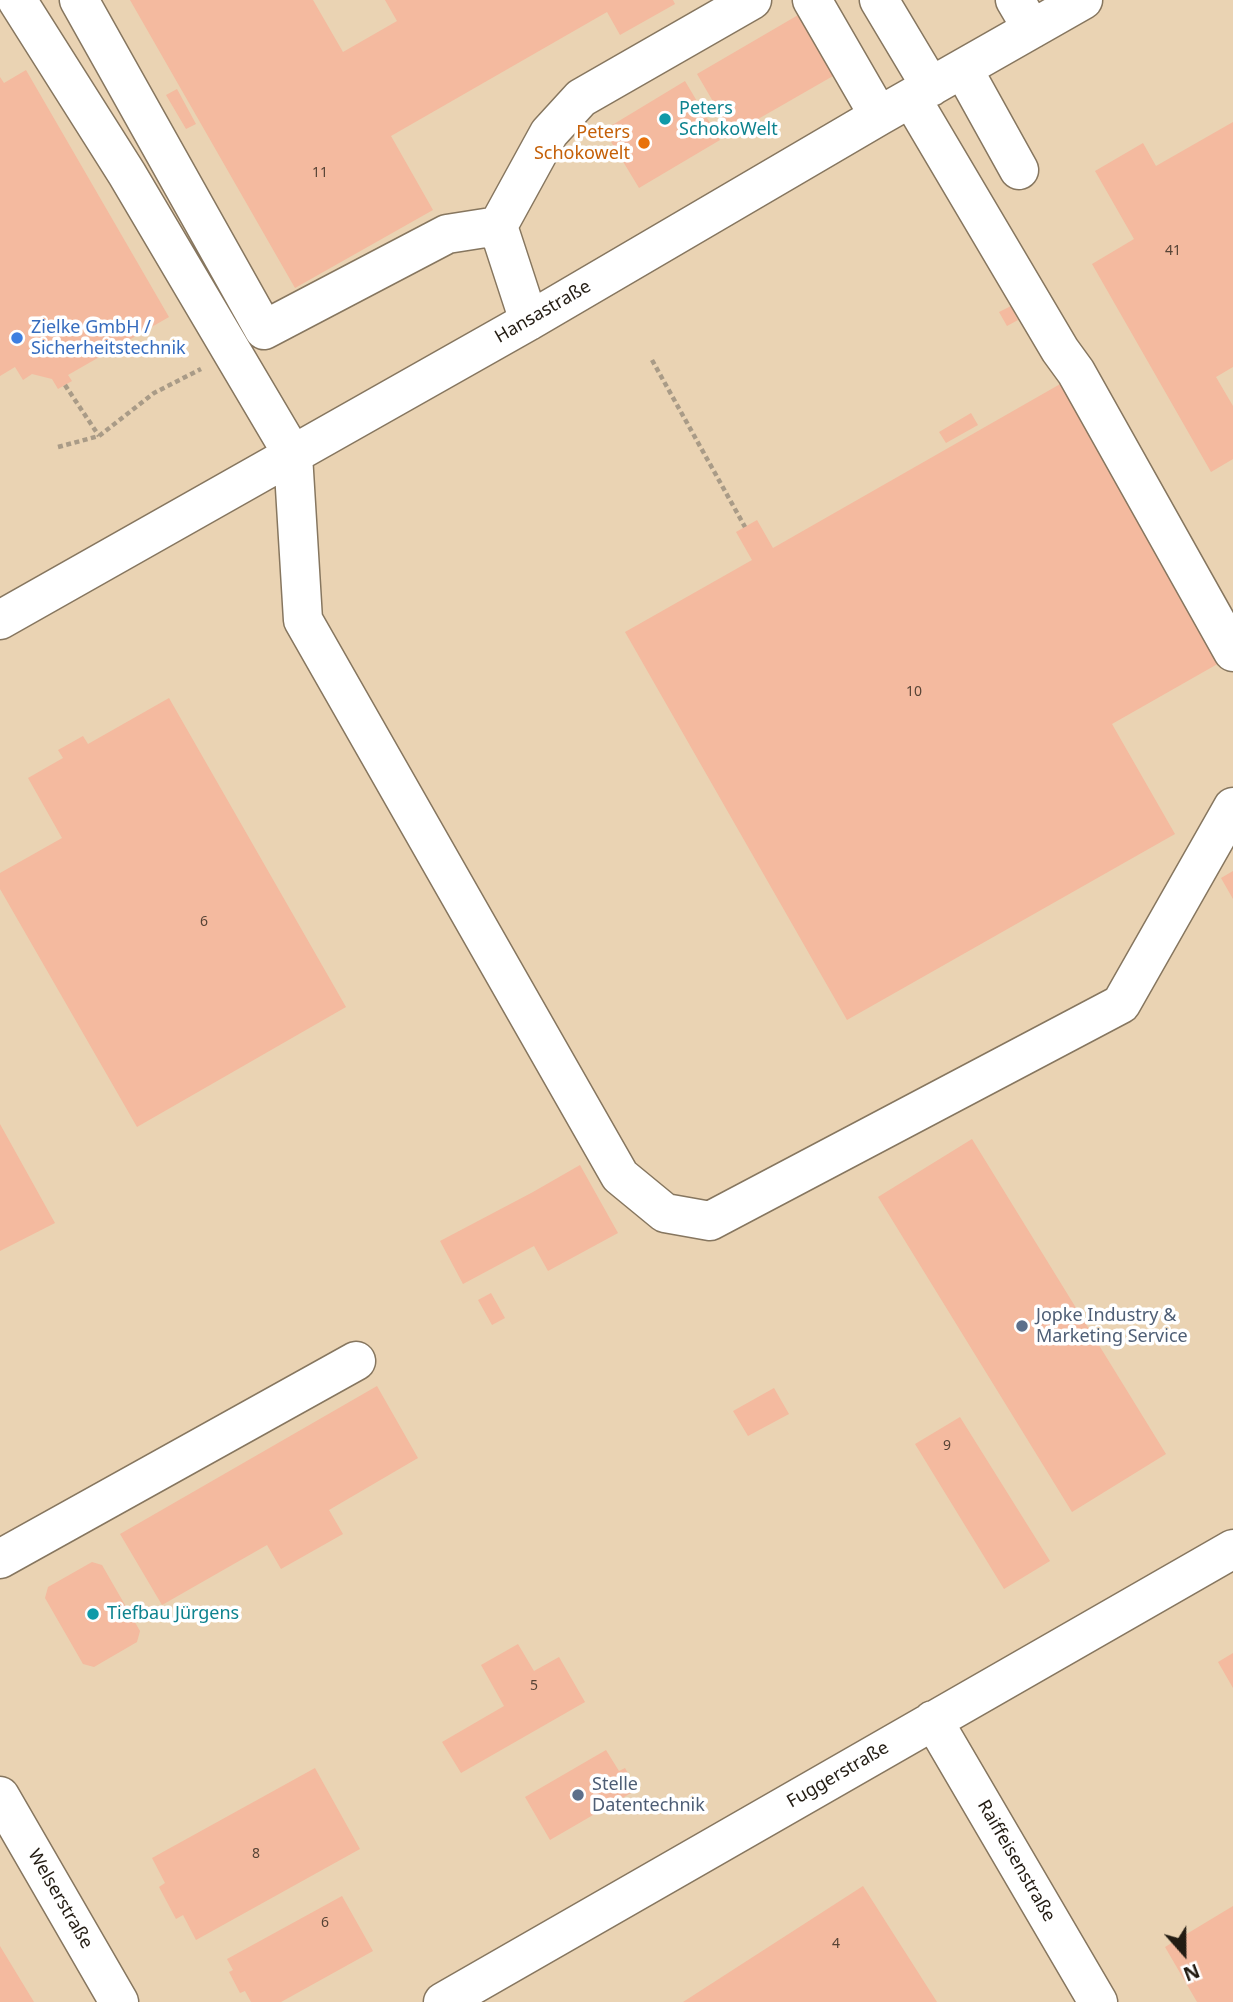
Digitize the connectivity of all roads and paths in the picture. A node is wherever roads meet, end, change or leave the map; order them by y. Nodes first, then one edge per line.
1 (17, 0) edge
2 (79, 0) edge
3 (752, 0) edge
4 (812, 0) edge
5 (879, 0) edge
6 (1083, 0) edge
7 (1024, 15) edge
8 (921, 93) junction
9 (1019, 170) dead end
10 (498, 226) junction
11 (529, 321) junction
12 (234, 354) junction
13 (652, 360) dead end
14 (65, 385) dead end
15 (99, 436) junction
16 (58, 447) dead end
17 (293, 455) junction
18 (746, 527) dead end
19 (0, 620) edge
20 (1233, 652) edge
21 (1233, 807) edge
22 (356, 1361) dead end
23 (1233, 1549) edge
24 (0, 1559) edge
25 (933, 1720) junction
26 (0, 1796) edge
27 (119, 2002) edge
28 (443, 2002) edge
29 (1098, 2002) edge

1 - 12 street
2 - 10 street
3 - 10 street
4 - 8 street
5 - 8 street
6 - 7 street, Hansastraße
7 - 8 street, Hansastraße
8 - 9 street
8 - 11 street, Hansastraße
8 - 20 street
10 - 11 street
11 - 17 street, Hansastraße
12 - 15 path
12 - 17 street
13 - 18 path
14 - 15 path
15 - 16 path
17 - 19 street, Hansastraße
17 - 21 street
22 - 24 street
23 - 25 street, Fuggerstraße
25 - 28 street, Fuggerstraße
25 - 29 street, Raiffeisenstraße
26 - 27 street, Welserstraße

